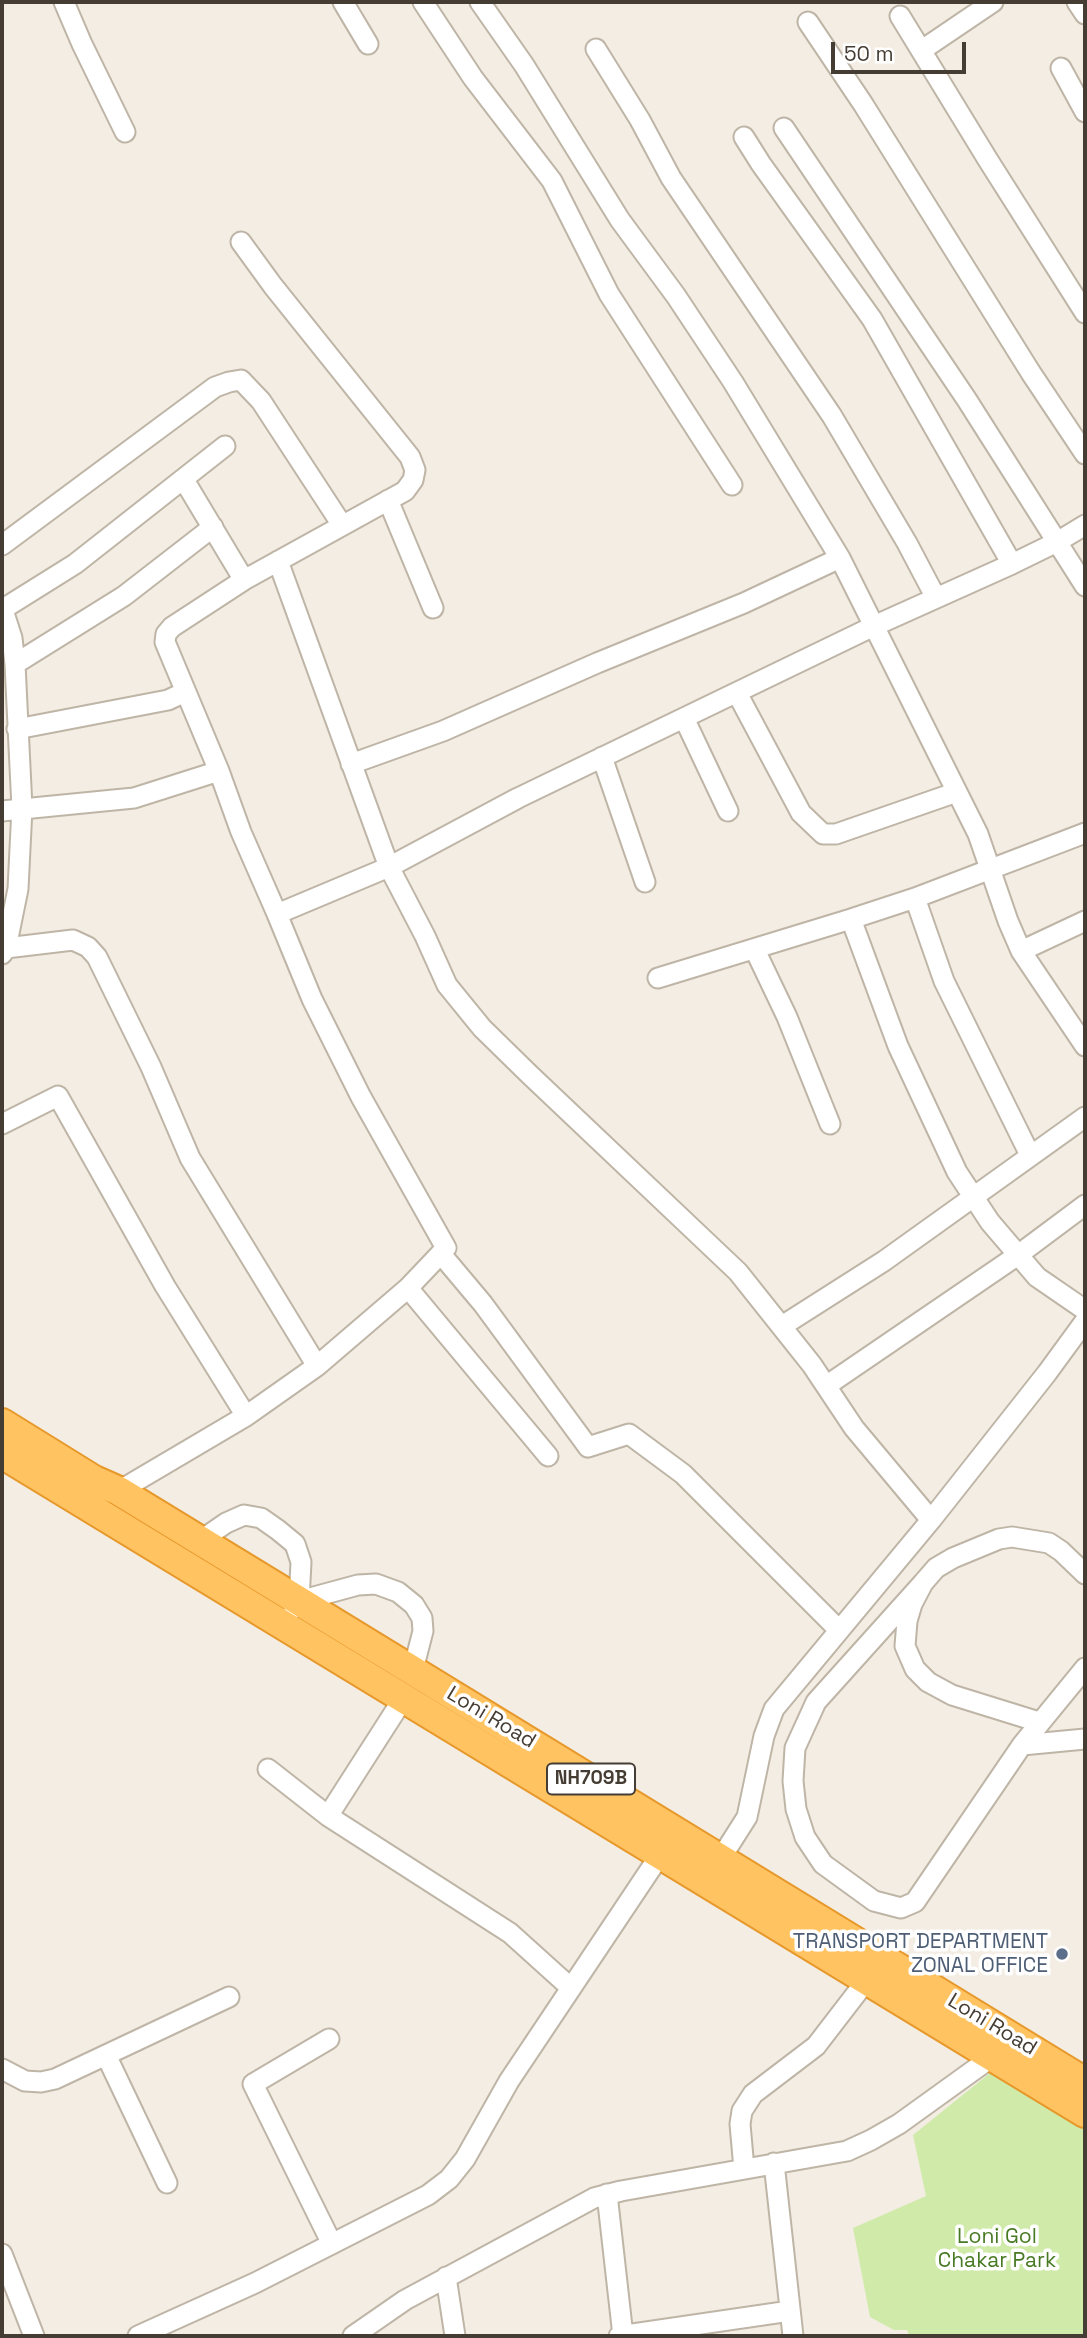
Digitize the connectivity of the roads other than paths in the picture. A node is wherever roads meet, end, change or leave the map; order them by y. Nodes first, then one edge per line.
1 (64, 2) edge
2 (343, 2) edge
3 (423, 2) edge
4 (480, 2) edge
5 (993, 2) edge
6 (1077, 2) edge
7 (1085, 14) edge
8 (900, 16) dead end
9 (808, 22) dead end
10 (368, 44) dead end
11 (596, 49) dead end
12 (922, 50) junction
13 (1061, 68) dead end
14 (1085, 111) edge
15 (784, 128) dead end
16 (125, 132) dead end
17 (744, 137) dead end
18 (241, 242) dead end
19 (1085, 313) edge
20 (225, 446) dead end
21 (1085, 454) edge
22 (184, 480) junction
23 (732, 485) dead end
24 (388, 500) junction
25 (342, 525) junction
26 (1085, 525) edge
27 (213, 527) junction
28 (1057, 542) junction
29 (2, 545) edge
30 (840, 558) junction
31 (278, 561) junction
32 (1013, 564) junction
33 (244, 580) junction
34 (1085, 586) edge
35 (936, 598) junction
36 (2, 608) edge
37 (433, 608) dead end
38 (874, 626) junction
39 (7, 642) edge
40 (15, 664) junction
41 (186, 692) junction
42 (737, 693) junction
43 (9, 710) edge
44 (684, 718) junction
45 (17, 729) junction
46 (602, 757) junction
47 (351, 764) junction
48 (219, 771) junction
49 (957, 792) junction
50 (22, 808) junction
51 (2, 811) edge
52 (728, 811) dead end
53 (1085, 833) edge
54 (389, 867) junction
55 (990, 871) junction
56 (645, 882) dead end
57 (915, 898) junction
58 (277, 914) junction
59 (851, 919) junction
60 (1085, 921) edge
61 (755, 950) junction
62 (4, 951) edge
63 (1021, 951) junction
64 (658, 978) dead end
65 (1085, 1046) edge
66 (1085, 1117) edge
67 (2, 1124) edge
68 (830, 1124) dead end
69 (1030, 1155) junction
70 (974, 1198) junction
71 (1085, 1205) edge
72 (440, 1254) junction
73 (1018, 1255) junction
74 (408, 1288) junction
75 (1085, 1310) edge
76 (782, 1326) junction
77 (1082, 1332) edge
78 (317, 1366) junction
79 (826, 1386) junction
80 (246, 1416) junction
81 (2, 1423) edge
82 (2, 1454) edge
83 (548, 1456) dead end
84 (119, 1491) junction
85 (931, 1520) junction
86 (201, 1541) junction
87 (1085, 1574) edge
88 (923, 1583) junction
89 (299, 1601) junction
90 (282, 1626) junction
91 (838, 1629) junction
92 (1085, 1668) edge
93 (413, 1670) junction
94 (403, 1699) junction
95 (1039, 1722) junction
96 (1085, 1739) edge
97 (1022, 1745) junction
98 (268, 1769) dead end
99 (328, 1816) junction
100 (660, 1855) junction
101 (721, 1858) junction
102 (866, 1981) junction
103 (571, 1988) junction
104 (229, 1997) dead end
105 (329, 2039) dead end
106 (1000, 2046) junction
107 (106, 2055) junction
108 (2, 2069) edge
109 (1085, 2082) edge
110 (1085, 2113) edge
111 (774, 2164) junction
112 (744, 2169) junction
113 (167, 2183) dead end
114 (607, 2194) junction
115 (332, 2244) junction
116 (2, 2254) edge
117 (446, 2277) junction
118 (790, 2311) junction
119 (729, 2328) edge
120 (34, 2336) edge
121 (138, 2336) edge
122 (353, 2336) edge
123 (455, 2336) edge
124 (621, 2336) edge
125 (793, 2336) edge

1 - 16 street
2 - 10 street
3 - 23 street
4 - 30 street
5 - 12 street
6 - 7 street
8 - 12 street
9 - 21 street
11 - 35 street
12 - 19 street
13 - 14 street
15 - 28 street
17 - 32 street
18 - 24 street
20 - 22 street
22 - 27 street
22 - 36 street
24 - 25 street
24 - 37 street
25 - 29 street
25 - 31 street
26 - 28 street
27 - 33 street
27 - 40 street
28 - 32 street
28 - 34 street
30 - 38 street
30 - 47 street
31 - 33 street
31 - 47 street
32 - 35 street
33 - 41 street
35 - 38 street
36 - 39 street
38 - 42 street
38 - 49 street
39 - 40 street
40 - 43 street
41 - 45 street
41 - 48 street
42 - 44 street
42 - 49 street
43 - 45 street
44 - 46 street
44 - 52 street
45 - 50 street
46 - 54 street
46 - 56 street
47 - 54 street
48 - 50 street
48 - 58 street
49 - 55 street
50 - 51 street
50 - 62 street
53 - 55 street
54 - 58 street
54 - 76 street
55 - 57 street
55 - 63 street
57 - 59 street
57 - 69 street
58 - 72 street
59 - 61 street
59 - 70 street
60 - 63 street
61 - 64 street
61 - 68 street
62 - 78 street
63 - 65 street
66 - 69 street
67 - 80 street
69 - 70 street
70 - 73 street
70 - 76 street
71 - 73 street
72 - 74 street
72 - 91 street
73 - 75 street
73 - 79 street
74 - 78 street
74 - 83 street
76 - 79 street
77 - 85 street
78 - 80 street
79 - 85 street
80 - 84 street
81 - 84 highway, Loni Road / NH709B
82 - 90 highway, Loni Road / NH709B
84 - 86 highway, Loni Road / NH709B
85 - 91 street
86 - 89 highway, Loni Road / NH709B
86 - 89 street
87 - 88 street
88 - 95 street
88 - 97 street
89 - 90 street
89 - 93 highway, Loni Road / NH709B
89 - 93 street
90 - 94 highway, Loni Road / NH709B
91 - 101 street
92 - 95 street
93 - 101 highway, Loni Road / NH709B
94 - 99 street
94 - 100 highway, Loni Road / NH709B
95 - 97 street
96 - 97 street
98 - 99 street
99 - 103 street
100 - 102 highway, Loni Road / NH709B
100 - 103 street
101 - 106 highway, Loni Road / NH709B
102 - 106 highway, Loni Road / NH709B
102 - 112 street
103 - 115 street
104 - 107 street
105 - 115 street
106 - 109 highway, Loni Road / NH709B
106 - 110 highway, Loni Road / NH709B
106 - 111 street
107 - 108 street
107 - 113 street
111 - 112 street
111 - 118 street
112 - 114 street
114 - 117 street
114 - 124 street
115 - 121 street
116 - 120 street
117 - 122 street
117 - 123 street
118 - 119 street
118 - 125 street
119 - 124 street

